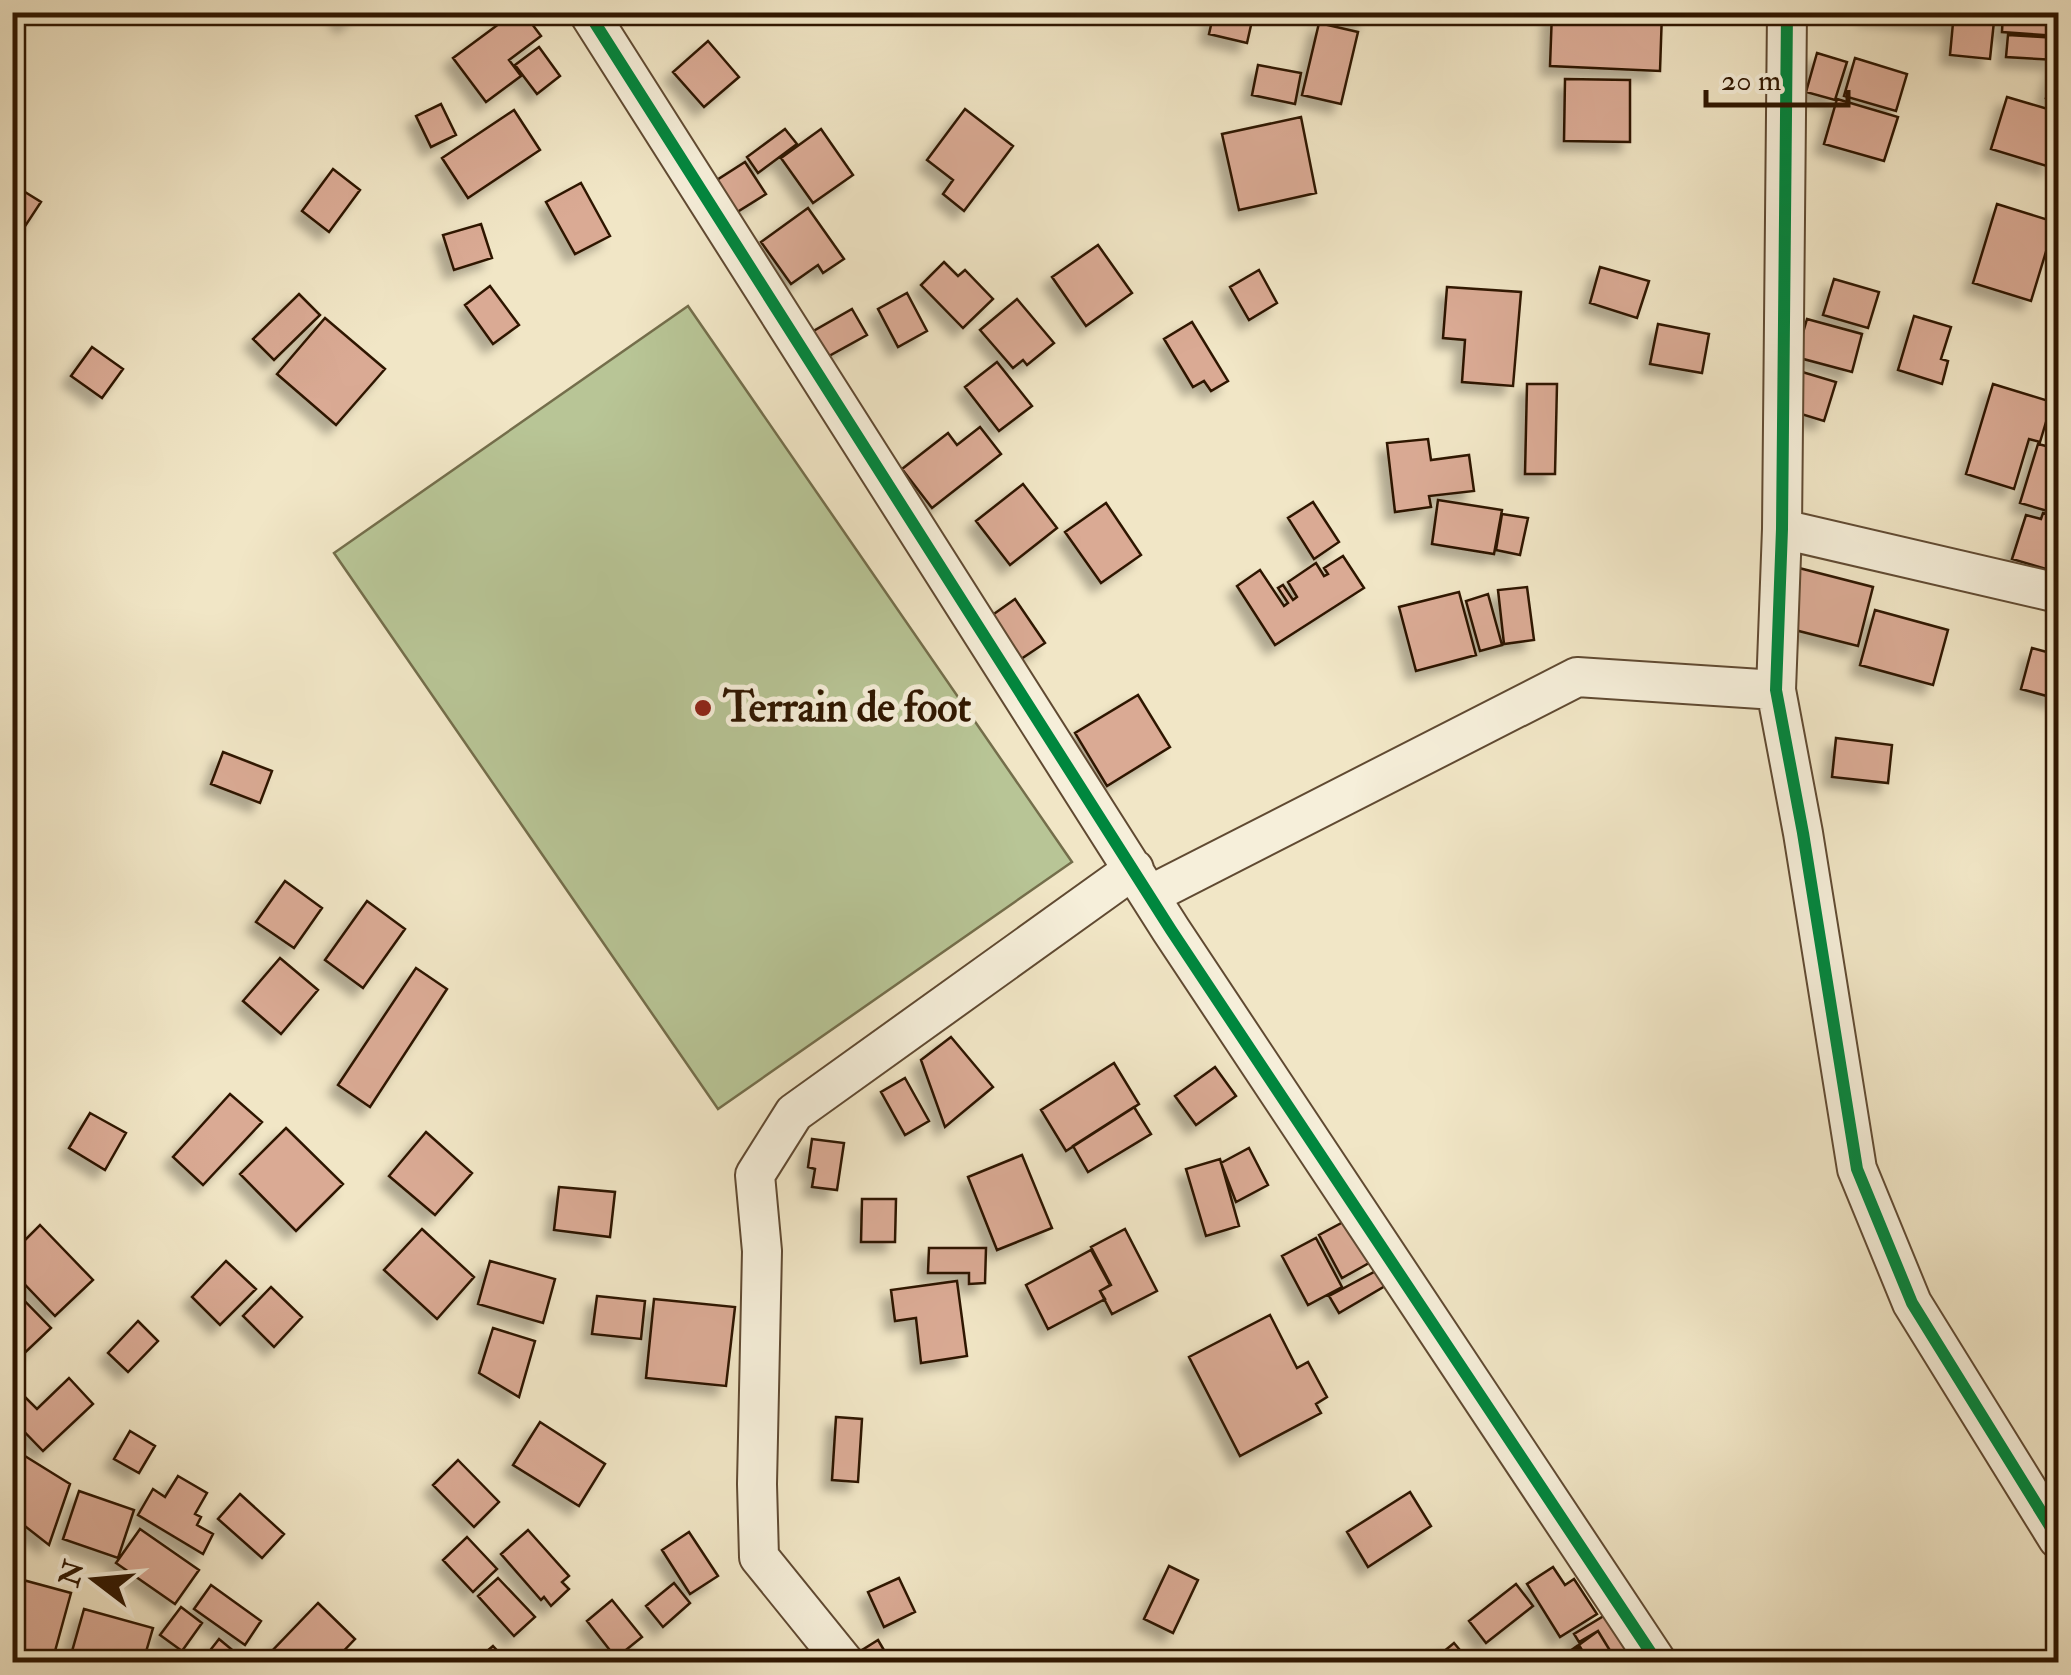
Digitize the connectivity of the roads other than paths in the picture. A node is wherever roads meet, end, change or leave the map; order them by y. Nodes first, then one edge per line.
1 (588, 12) edge
2 (1787, 12) edge
3 (1782, 529) junction
4 (2058, 593) edge
5 (1776, 690) junction
6 (1142, 882) junction
7 (2058, 1539) edge
8 (844, 1662) edge
9 (1657, 1662) edge

1 - 6 street
2 - 3 street
3 - 4 street
3 - 5 street
5 - 6 street
5 - 7 street
6 - 8 street
6 - 9 street

